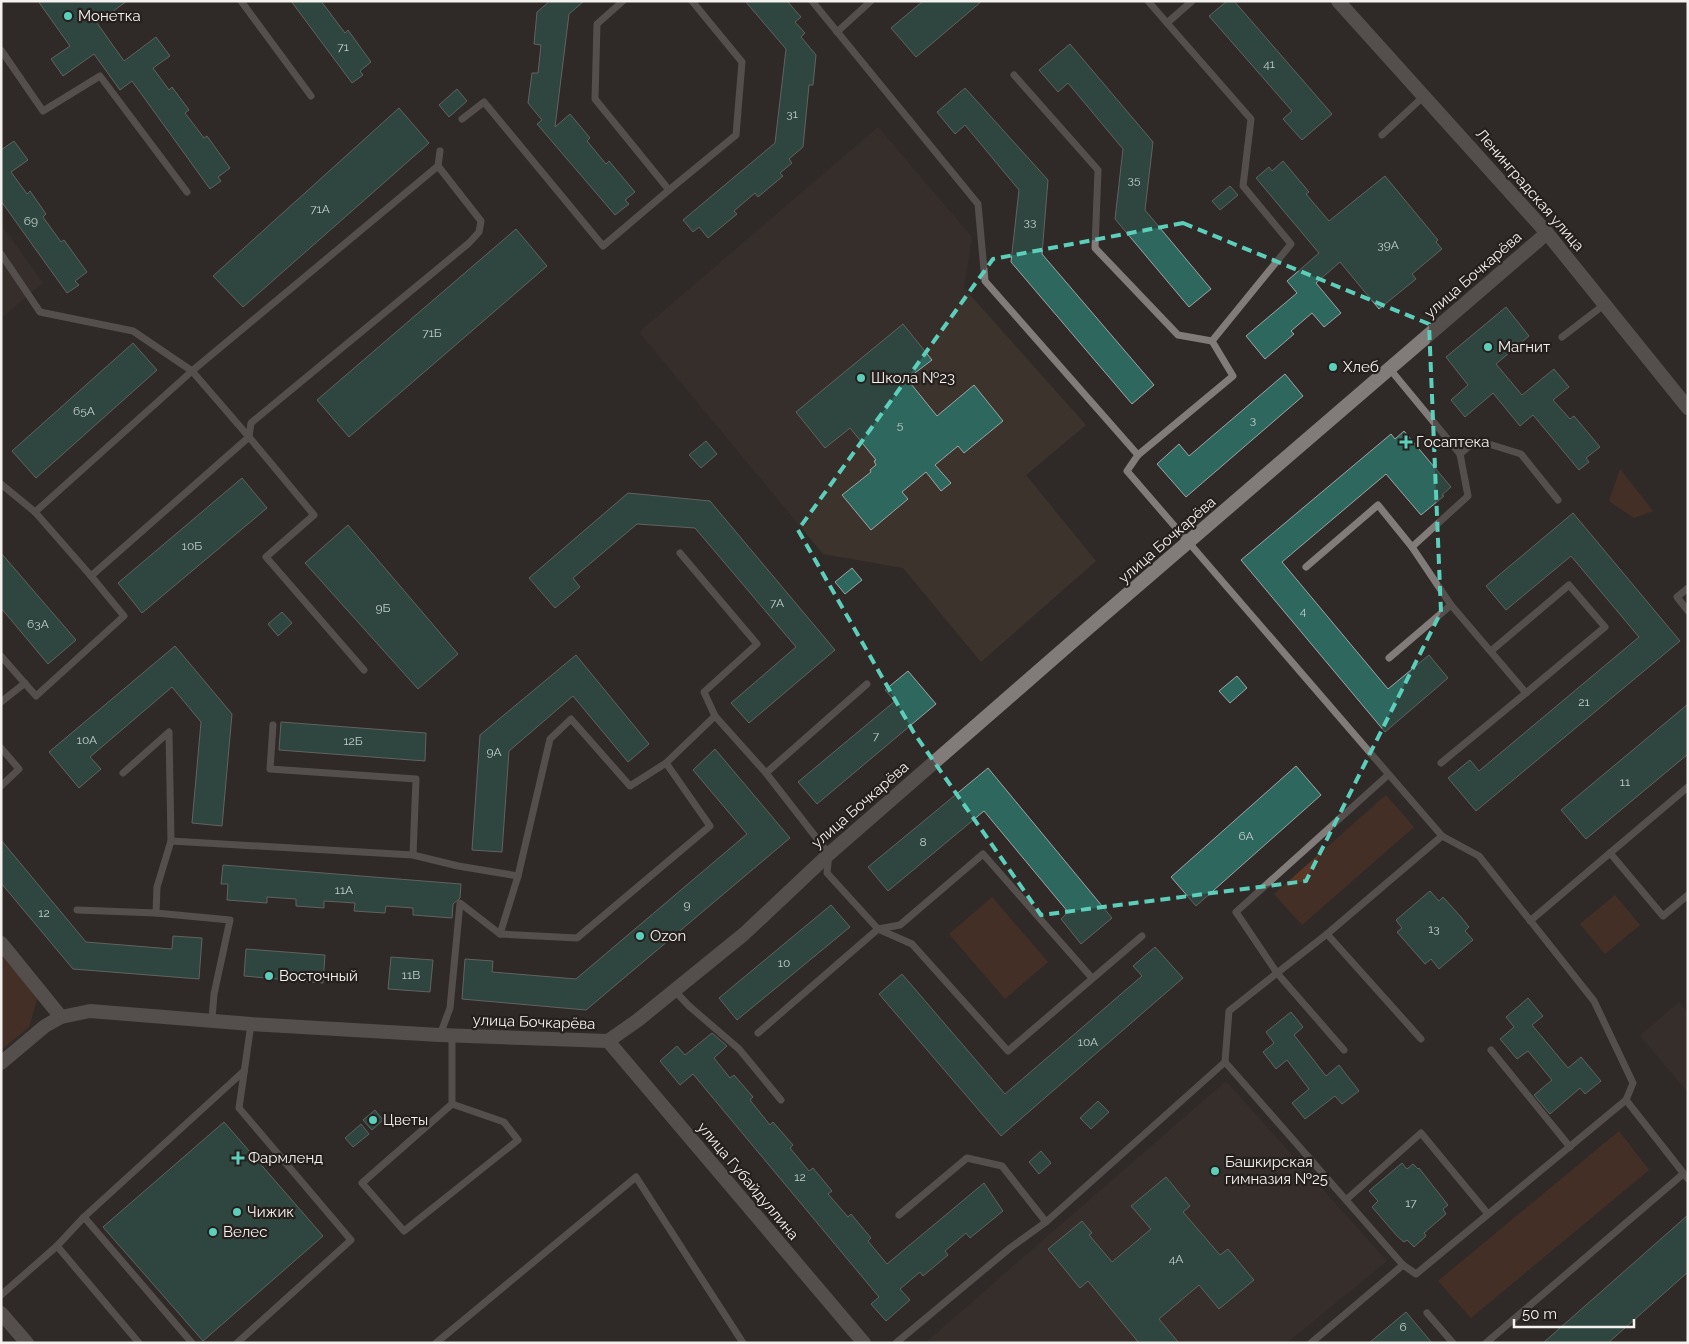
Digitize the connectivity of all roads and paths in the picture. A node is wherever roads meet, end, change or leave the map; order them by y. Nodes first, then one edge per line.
1 (241, 1) edge
2 (623, 1) edge
3 (692, 1) edge
4 (812, 1) edge
5 (871, 1) edge
6 (1148, 1) edge
7 (1192, 1) edge
8 (1338, 1) edge
9 (1167, 23) junction
10 (837, 32) junction
11 (1, 50) edge
12 (1014, 75) dead end
13 (311, 96) dead end
14 (1425, 96) junction
15 (462, 119) dead end
16 (1382, 135) dead end
17 (440, 151) dead end
18 (438, 166) junction
19 (669, 190) junction
20 (187, 192) dead end
21 (1547, 233) junction
22 (1, 254) edge
23 (1605, 304) junction
24 (1562, 337) dead end
25 (1212, 341) junction
26 (1389, 368) junction
27 (192, 371) junction
28 (1688, 408) edge
29 (249, 437) junction
30 (1460, 454) junction
31 (1138, 455) junction
32 (1, 484) edge
33 (1558, 500) dead end
34 (36, 512) junction
35 (1189, 543) junction
36 (1412, 547) junction
37 (680, 553) dead end
38 (1306, 567) dead end
39 (91, 576) junction
40 (1688, 588) edge
41 (1451, 605) junction
42 (1688, 611) edge
43 (1491, 651) junction
44 (1, 656) edge
45 (1389, 658) dead end
46 (364, 670) dead end
47 (25, 683) junction
48 (868, 684) dead end
49 (1526, 694) junction
50 (1, 702) edge
51 (715, 716) junction
52 (273, 725) dead end
53 (1, 748) edge
54 (666, 763) junction
55 (1441, 763) dead end
56 (123, 773) dead end
57 (766, 773) junction
58 (1388, 775) junction
59 (1, 786) edge
60 (1688, 787) edge
61 (1442, 836) junction
62 (171, 841) junction
63 (1610, 853) junction
64 (829, 854) junction
65 (413, 855) junction
66 (518, 876) junction
67 (1688, 895) edge
68 (77, 910) dead end
69 (156, 913) junction
70 (1530, 921) junction
71 (878, 929) junction
72 (500, 934) junction
73 (1327, 934) junction
74 (1142, 936) dead end
75 (1, 943) edge
76 (1278, 973) junction
77 (1092, 978) junction
78 (674, 989) junction
79 (61, 1017) junction
80 (212, 1019) junction
81 (252, 1024) junction
82 (758, 1033) dead end
83 (446, 1035) junction
84 (1421, 1039) dead end
85 (608, 1040) junction
86 (1344, 1050) dead end
87 (1491, 1050) dead end
88 (1225, 1062) junction
89 (1, 1063) edge
90 (244, 1071) junction
91 (781, 1100) dead end
92 (1626, 1100) junction
93 (452, 1104) junction
94 (1570, 1147) junction
95 (1686, 1177) edge
96 (1347, 1199) junction
97 (1488, 1214) junction
98 (899, 1215) dead end
99 (84, 1217) junction
100 (1046, 1222) junction
101 (57, 1246) junction
102 (1403, 1265) junction
103 (1, 1295) edge
104 (1, 1312) edge
105 (1427, 1313) dead end
106 (27, 1343) edge
107 (139, 1343) edge
108 (192, 1343) edge
109 (237, 1343) edge
110 (436, 1343) edge
111 (743, 1343) edge
112 (864, 1343) edge
113 (896, 1343) edge
114 (1311, 1343) edge
115 (1454, 1343) edge
116 (1486, 1343) edge

1 - 13 lane
2 - 19 lane
3 - 19 lane
4 - 10 lane
5 - 10 lane
6 - 9 lane
7 - 9 lane
8 - 14 street, Ленинградская улица
9 - 25 lane
10 - 31 lane
11 - 20 lane
12 - 25 lane
14 - 16 lane
14 - 21 street, Ленинградская улица
15 - 19 lane
17 - 18 lane
18 - 27 lane
18 - 29 lane
21 - 23 street, Ленинградская улица
21 - 26 street, улица Бочкарёва
22 - 27 lane
23 - 24 lane
23 - 28 street, Ленинградская улица
25 - 31 lane
26 - 30 lane
26 - 35 street, улица Бочкарёва
27 - 29 lane
27 - 34 lane
29 - 39 lane
29 - 46 lane
30 - 33 lane
30 - 36 lane
31 - 35 lane
32 - 34 lane
34 - 39 lane
35 - 58 lane
35 - 64 street, улица Бочкарёва
36 - 38 lane
36 - 41 lane
37 - 51 lane
39 - 47 lane
40 - 42 lane
41 - 43 lane
41 - 45 lane
43 - 49 lane
43 - 49 lane
44 - 47 lane
47 - 50 lane
48 - 57 lane
49 - 55 lane
51 - 54 lane
51 - 57 lane
52 - 65 lane
53 - 59 lane
54 - 66 lane
54 - 72 lane
56 - 62 lane
57 - 64 lane
58 - 61 lane
58 - 76 lane
60 - 63 lane
61 - 70 lane
61 - 73 lane
62 - 65 lane
62 - 69 lane
63 - 67 lane
63 - 70 lane
64 - 71 lane
64 - 78 street, улица Бочкарёва
65 - 66 lane
66 - 72 lane
68 - 69 lane
69 - 80 lane
70 - 92 lane
71 - 77 lane
71 - 77 lane
71 - 82 lane
72 - 83 lane
73 - 76 lane
73 - 84 lane
74 - 77 lane
75 - 79 street
76 - 86 lane
76 - 88 lane
78 - 85 street, улица Бочкарёва
78 - 91 lane
79 - 80 street, улица Бочкарёва
79 - 89 street
80 - 81 street, улица Бочкарёва
81 - 83 street, улица Бочкарёва
81 - 90 lane
83 - 85 street, улица Бочкарёва
83 - 93 lane
85 - 112 street, улица Губайдуллина
87 - 94 lane
88 - 96 lane
88 - 100 lane
90 - 99 lane
90 - 109 lane
92 - 94 lane
92 - 95 lane
93 - 93 lane
94 - 97 lane
95 - 116 lane
96 - 97 lane
96 - 102 lane
97 - 102 lane
98 - 100 lane
99 - 101 lane
99 - 108 lane
100 - 113 lane
101 - 103 lane
101 - 107 lane
102 - 114 lane
104 - 106 street
105 - 115 lane
110 - 111 lane

